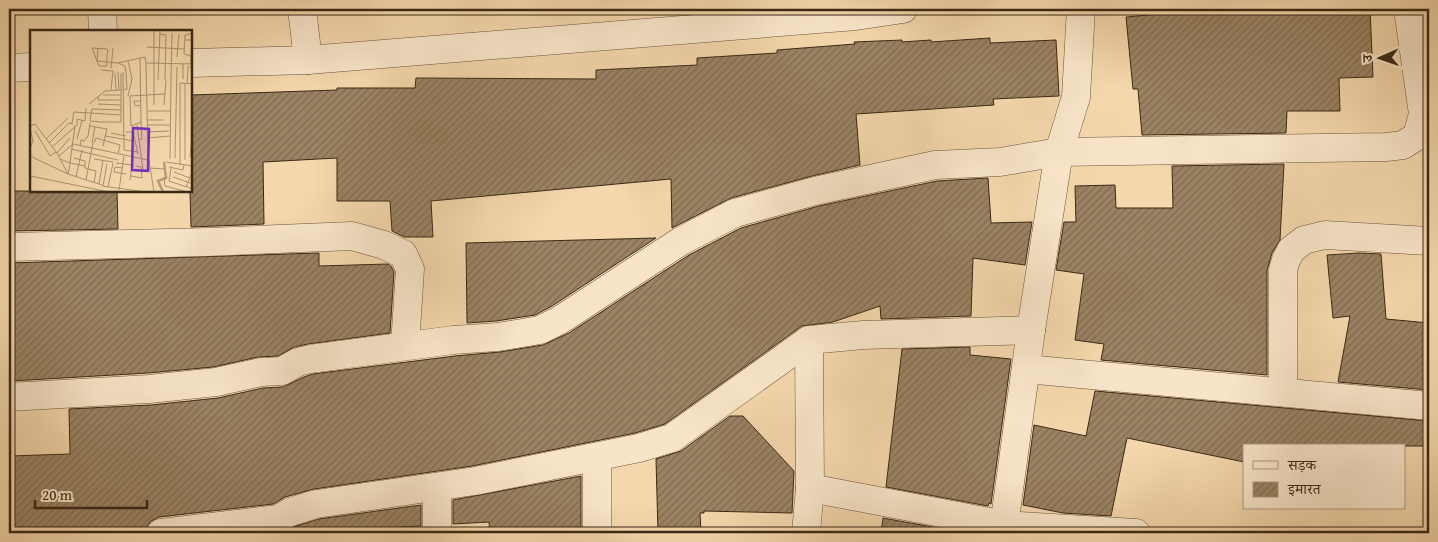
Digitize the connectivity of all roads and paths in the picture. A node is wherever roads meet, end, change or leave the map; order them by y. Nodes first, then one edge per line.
1 (102, 9) edge
2 (302, 9) edge
3 (902, 9) edge
4 (1081, 9) edge
5 (1408, 9) edge
6 (103, 30) edge
7 (308, 60) junction
8 (192, 63) edge
9 (9, 68) edge
10 (30, 68) edge
11 (1059, 152) junction
12 (1429, 241) edge
13 (9, 246) edge
14 (1031, 330) junction
15 (809, 340) junction
16 (405, 345) junction
17 (1026, 369) junction
18 (1282, 392) junction
19 (9, 397) edge
20 (1429, 406) edge
21 (597, 457) junction
22 (437, 488) junction
23 (810, 488) junction
24 (279, 526) edge
25 (1004, 529) edge
26 (161, 533) edge
27 (437, 533) edge
28 (596, 533) edge
29 (806, 533) edge
30 (1136, 533) edge

1 - 6 street
2 - 7 street
3 - 7 street
4 - 11 street
5 - 11 street
7 - 8 street
9 - 10 street
11 - 14 street
11 - 16 street
12 - 18 street
13 - 16 street
14 - 15 street
14 - 17 street
15 - 21 street
15 - 23 street
16 - 19 street
17 - 18 street
17 - 25 street
18 - 20 street
21 - 22 street
21 - 28 street
22 - 24 street
22 - 27 street
23 - 25 street
23 - 29 street
24 - 26 street
25 - 30 street

